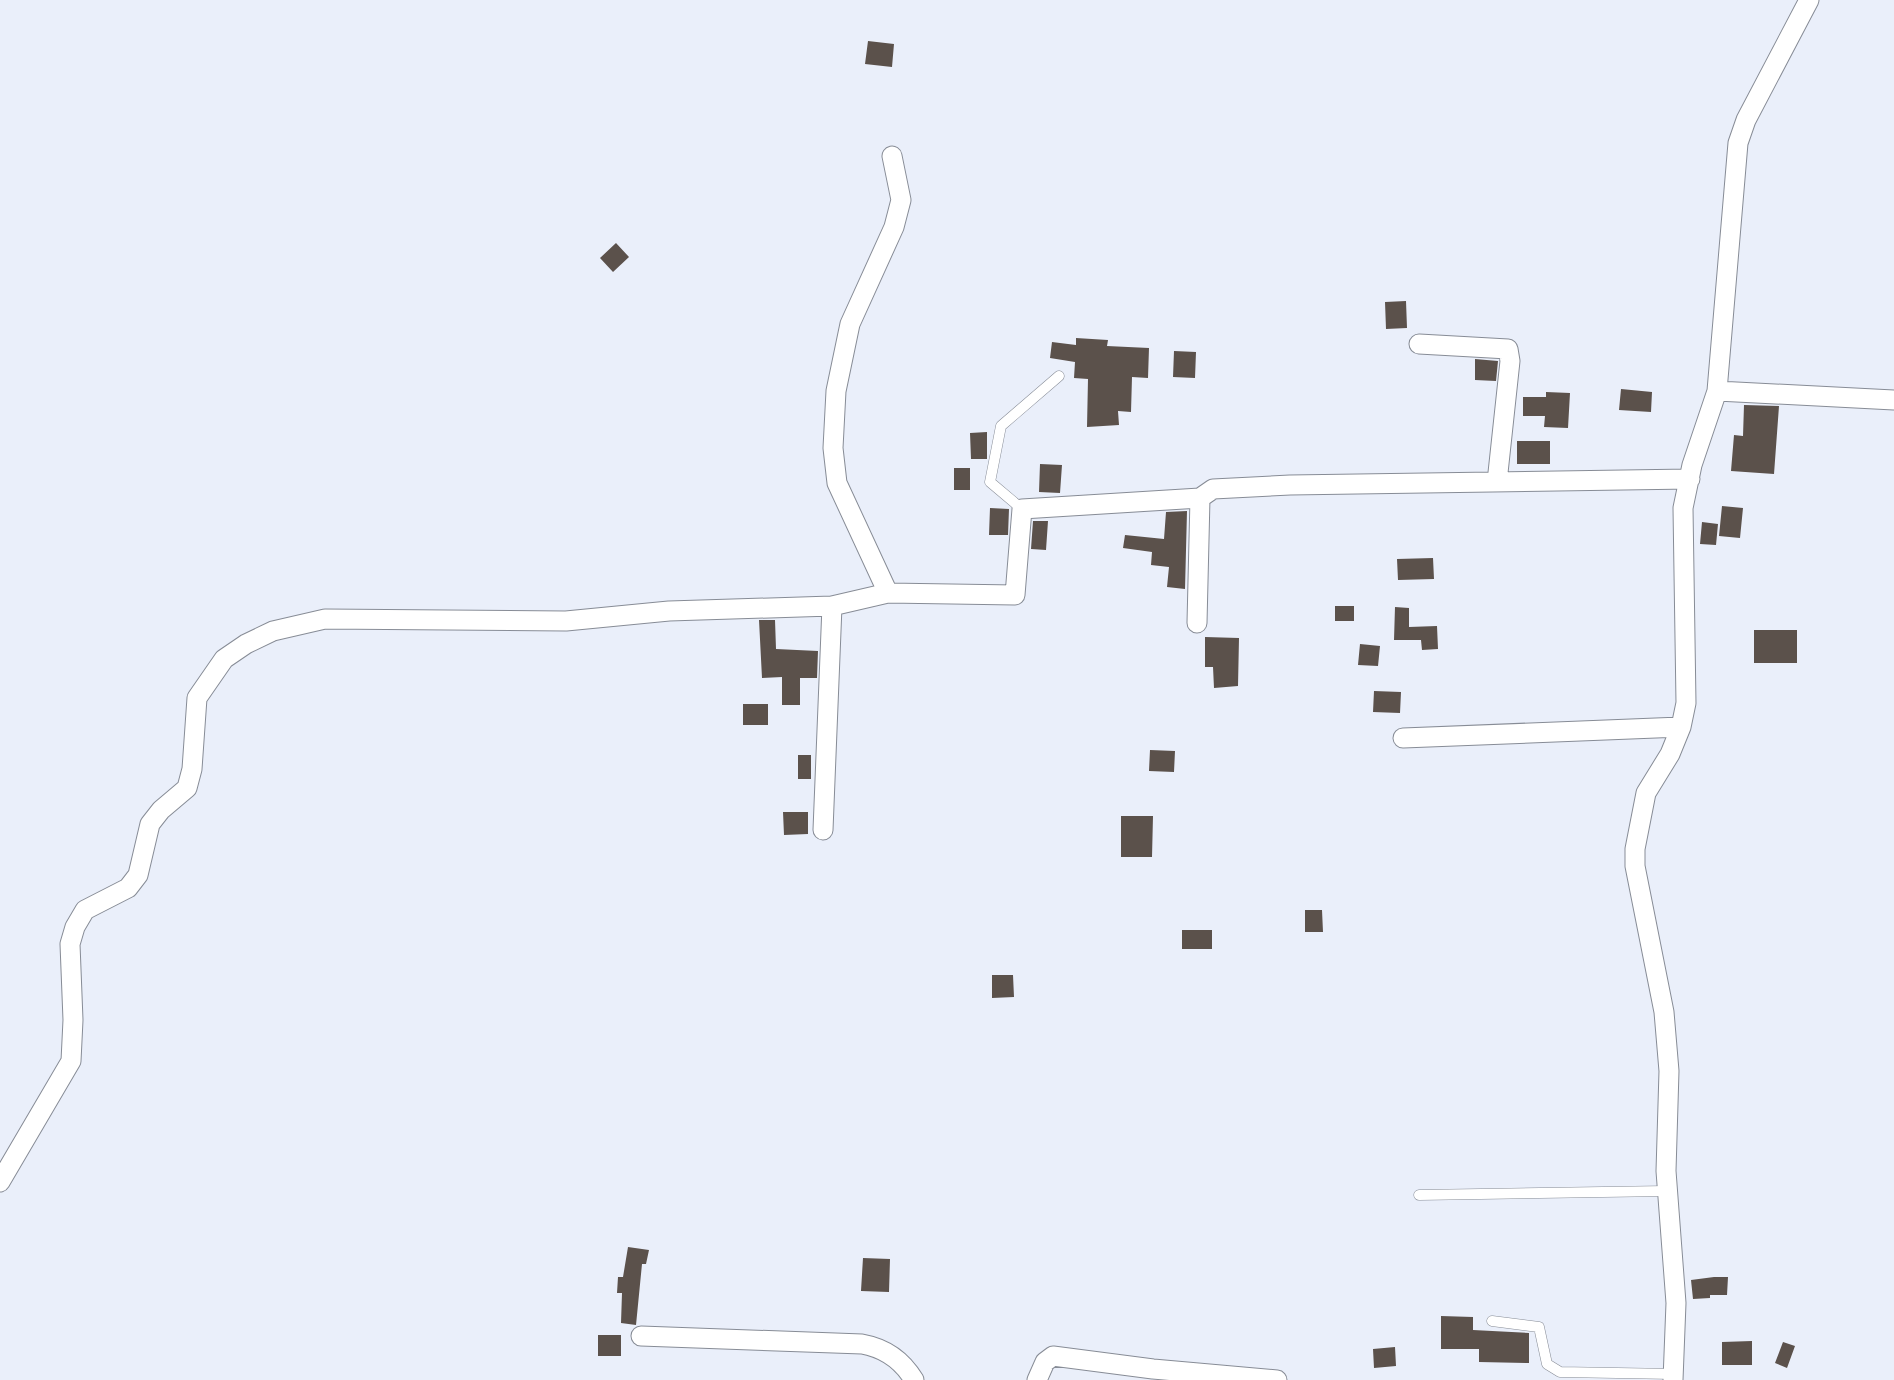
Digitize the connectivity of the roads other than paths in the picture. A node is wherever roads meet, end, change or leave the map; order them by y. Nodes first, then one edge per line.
1 (1809, 0) edge
2 (892, 156) dead end
3 (1419, 344) dead end
4 (1059, 376) dead end
5 (1717, 391) junction
6 (1894, 400) edge
7 (1690, 479) junction
8 (1497, 482) junction
9 (1199, 498) junction
10 (1022, 509) junction
11 (888, 593) junction
12 (832, 606) junction
13 (1197, 623) dead end
14 (1681, 727) junction
15 (1403, 738) dead end
16 (823, 830) dead end
17 (0, 1182) edge
18 (1666, 1191) junction
19 (1419, 1195) dead end
20 (1492, 1321) dead end
21 (641, 1336) dead end
22 (1674, 1377) edge
23 (914, 1380) edge
24 (1037, 1380) edge
25 (1277, 1380) edge

1 - 5 street
2 - 11 street
3 - 8 street
4 - 10 lane
5 - 6 street
5 - 7 street
7 - 8 street
7 - 14 street
8 - 9 street
9 - 10 street
9 - 13 street
10 - 11 street
11 - 12 street
12 - 16 street
12 - 17 street
14 - 15 street
14 - 18 street
18 - 19 lane
18 - 22 street
20 - 22 lane
21 - 23 street
24 - 25 street

